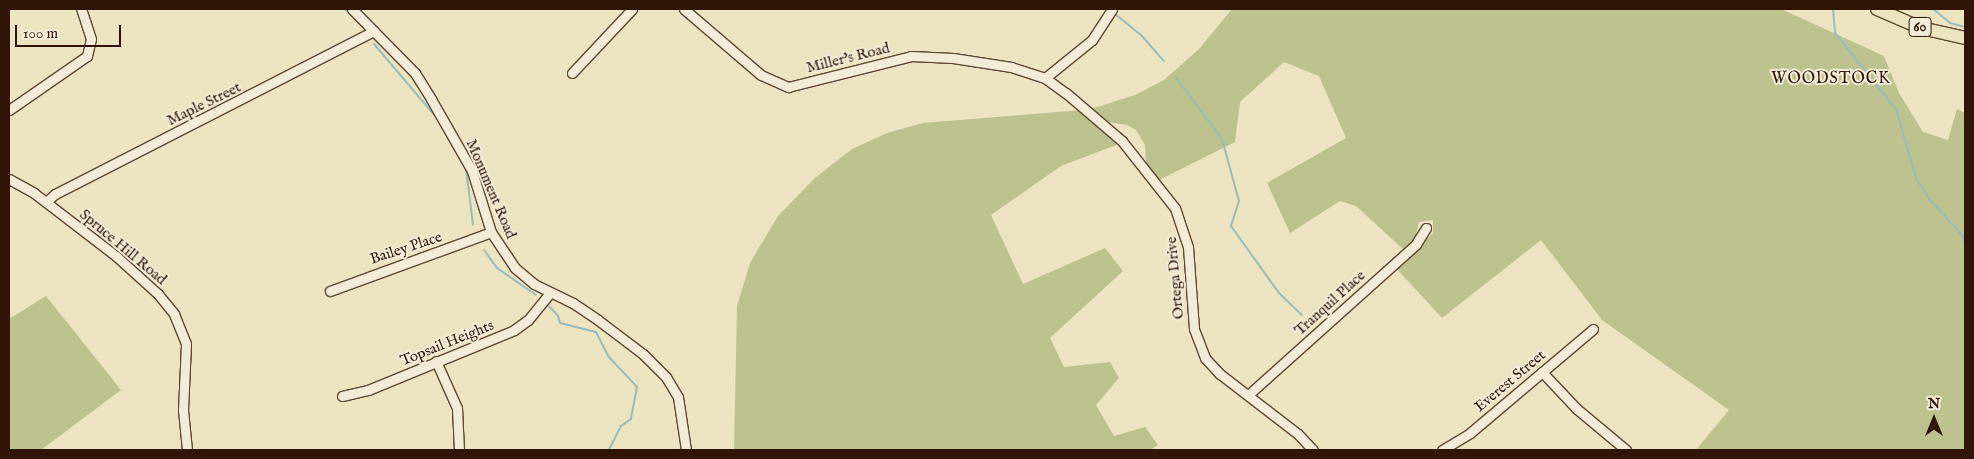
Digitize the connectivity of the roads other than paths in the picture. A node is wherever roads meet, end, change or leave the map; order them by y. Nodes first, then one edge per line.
1 (81, 9) edge
2 (352, 9) edge
3 (632, 9) edge
4 (684, 9) edge
5 (1112, 9) edge
6 (1877, 9) edge
7 (374, 31) junction
8 (1965, 38) edge
9 (572, 73) dead end
10 (1044, 78) junction
11 (9, 110) edge
12 (9, 180) edge
13 (46, 202) junction
14 (1426, 228) dead end
15 (491, 232) junction
16 (330, 291) dead end
17 (549, 294) junction
18 (1593, 329) dead end
19 (436, 362) junction
20 (1542, 372) junction
21 (1248, 395) junction
22 (342, 396) dead end
23 (1309, 449) edge
24 (187, 450) edge
25 (459, 450) edge
26 (686, 450) edge
27 (1442, 450) edge
28 (1626, 450) edge

1 - 11 street
2 - 7 street, Monument Road
3 - 9 street
4 - 10 street, Miller's Road
5 - 10 street
6 - 8 main road, 60
7 - 13 street, Maple Street
7 - 15 street, Monument Road
10 - 21 street, Ortega Drive
12 - 13 street, Spruce Hill Road
13 - 24 street, Spruce Hill Road
14 - 21 street, Tranquil Place
15 - 16 street, Bailey Place
15 - 17 street, Monument Road
17 - 19 street, Topsail Heights
17 - 26 street, Monument Road
18 - 20 street, Everest Street
19 - 22 street, Topsail Heights
19 - 25 street
20 - 27 street, Everest Street
20 - 28 street
21 - 23 street, Ortega Drive

